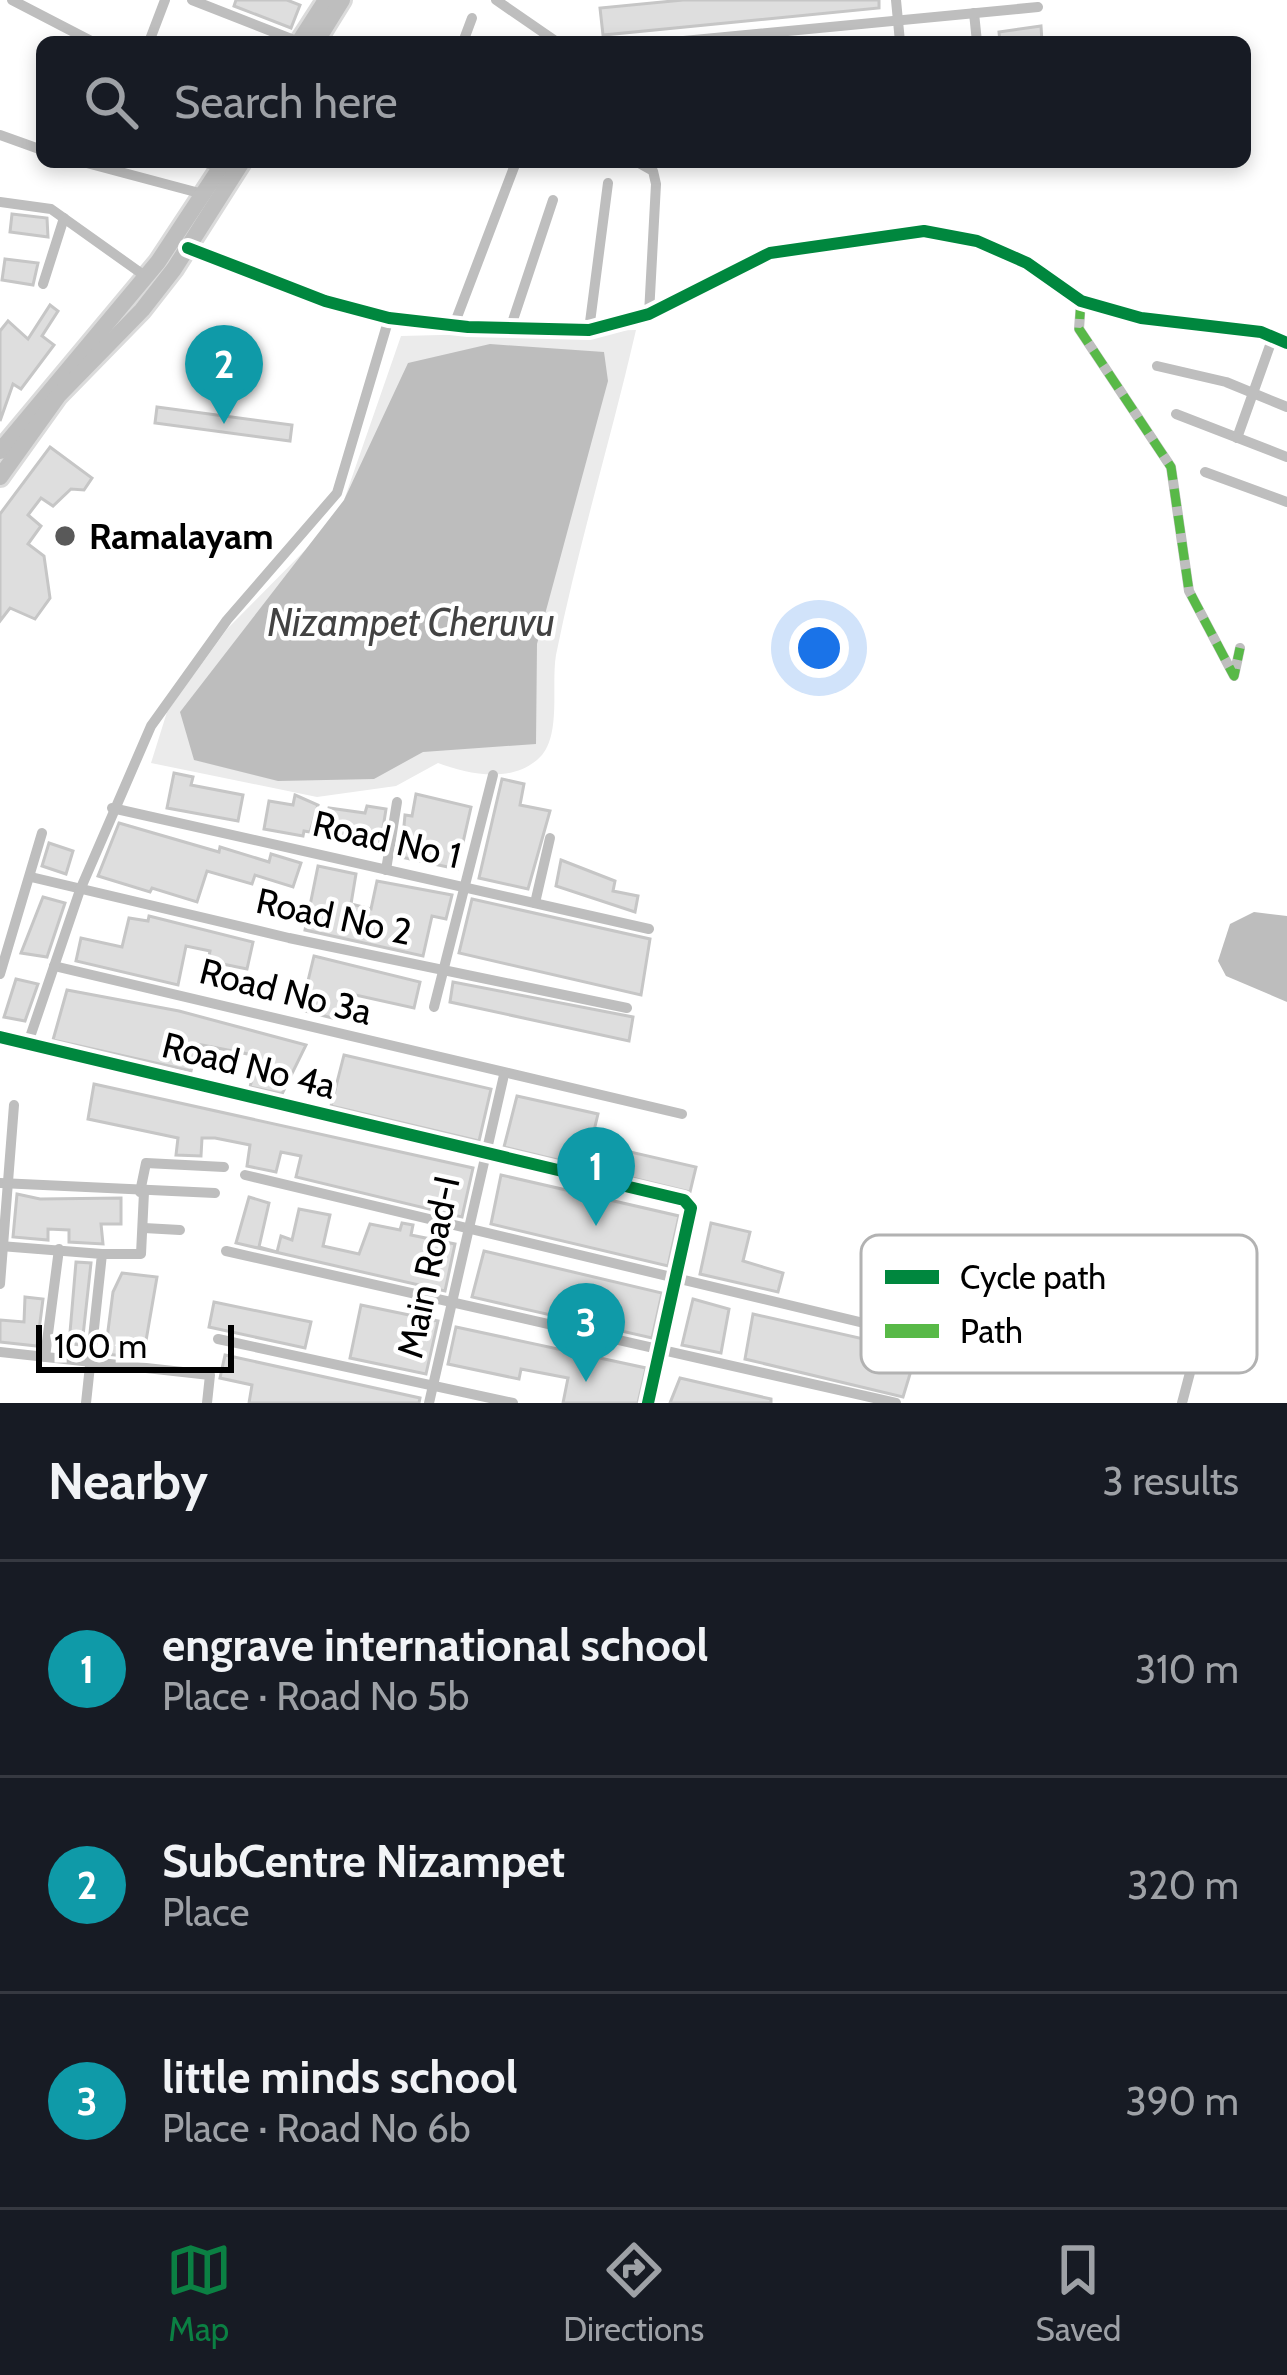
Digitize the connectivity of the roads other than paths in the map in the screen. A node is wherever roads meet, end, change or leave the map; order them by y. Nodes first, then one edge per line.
1 (12, 0) edge
2 (165, 0) edge
3 (192, 0) edge
4 (326, 0) edge
5 (342, 0) edge
6 (496, 0) edge
7 (896, 0) edge
8 (1038, 7) dead end
9 (974, 13) junction
10 (472, 19) dead end
11 (898, 20) junction
12 (81, 36) edge
13 (151, 36) edge
14 (284, 36) edge
15 (303, 36) edge
16 (320, 36) edge
17 (467, 36) edge
18 (547, 36) edge
19 (734, 36) edge
20 (899, 36) edge
21 (976, 36) edge
22 (0, 135) edge
23 (36, 149) edge
24 (106, 168) edge
25 (220, 168) edge
26 (238, 168) edge
27 (514, 168) edge
28 (648, 168) edge
29 (608, 183) dead end
30 (203, 194) junction
31 (554, 200) dead end
32 (0, 202) edge
33 (64, 218) junction
34 (188, 248) junction
35 (145, 276) junction
36 (43, 284) dead end
37 (1081, 301) junction
38 (649, 314) junction
39 (122, 317) junction
40 (389, 318) junction
41 (454, 325) junction
42 (512, 326) junction
43 (589, 330) junction
44 (1280, 340) edge
45 (1157, 366) dead end
46 (1253, 393) junction
47 (1287, 407) edge
48 (1176, 414) dead end
49 (1237, 438) junction
50 (0, 451) edge
51 (1287, 457) edge
52 (1205, 472) dead end
53 (0, 477) edge
54 (1287, 502) edge
55 (1240, 648) dead end
56 (493, 775) dead end
57 (397, 802) dead end
58 (112, 808) junction
59 (42, 833) dead end
60 (550, 838) dead end
61 (386, 870) junction
62 (31, 877) junction
63 (465, 887) junction
64 (80, 890) junction
65 (536, 903) junction
66 (649, 929) dead end
67 (2, 956) edge
68 (53, 966) junction
69 (443, 970) junction
70 (0, 974) edge
71 (434, 1007) dead end
72 (627, 1008) dead end
73 (0, 1036) edge
74 (28, 1043) junction
75 (504, 1075) junction
76 (14, 1105) dead end
77 (682, 1114) dead end
78 (484, 1153) junction
79 (224, 1167) dead end
80 (245, 1174) dead end
81 (5, 1184) edge
82 (142, 1192) junction
83 (215, 1193) dead end
84 (467, 1223) junction
85 (144, 1228) junction
86 (180, 1231) dead end
87 (2, 1246) edge
88 (59, 1249) junction
89 (226, 1251) dead end
90 (102, 1253) junction
91 (675, 1278) junction
92 (0, 1284) edge
93 (454, 1306) junction
94 (861, 1322) edge
95 (218, 1339) dead end
96 (661, 1349) junction
97 (0, 1352) edge
98 (45, 1357) junction
99 (90, 1362) junction
100 (1190, 1373) edge
101 (434, 1385) junction
102 (86, 1403) edge
103 (207, 1403) edge
104 (429, 1403) edge
105 (513, 1403) edge
106 (648, 1403) edge
107 (896, 1403) edge
108 (1181, 1403) edge

1 - 12 street
2 - 13 street
3 - 14 street
4 - 15 main road
5 - 16 main road
6 - 18 street
7 - 11 street
8 - 9 street
9 - 11 street
9 - 21 street
10 - 17 street
11 - 19 street
11 - 20 street
22 - 23 street
24 - 30 street
25 - 30 main road
26 - 34 main road
27 - 41 street
28 - 38 street
29 - 43 street
30 - 35 main road
31 - 42 street
32 - 33 street
33 - 35 street
33 - 36 street
34 - 39 main road
34 - 40 street
35 - 39 main road
37 - 38 street
37 - 44 street
37 - 55 street
38 - 43 street
39 - 50 main road
39 - 53 main road
40 - 41 street
40 - 58 street
41 - 42 street
42 - 43 street
44 - 46 street
45 - 46 street
46 - 47 street
46 - 49 street
48 - 49 street
49 - 51 street
52 - 54 street
56 - 63 street
57 - 61 street
58 - 61 street, Road No 1
58 - 64 street
59 - 62 street
60 - 65 street
61 - 63 street, Road No 1
62 - 64 street, Road No 2
62 - 67 street
63 - 65 street, Road No 1
63 - 69 street
64 - 68 street
64 - 69 street, Road No 2
65 - 66 street, Road No 1
67 - 70 street
68 - 74 street
68 - 75 street, Road No 3a
69 - 71 street
69 - 72 street, Road No 2
73 - 74 street, Road No 4a
74 - 78 street, Road No 4a
75 - 77 street, Road No 3a
75 - 78 street, Main Road-I
76 - 81 street
78 - 84 street, Main Road-I
78 - 91 street, Road No 4a
79 - 82 street
80 - 84 street
81 - 82 street
81 - 87 street
82 - 83 street
82 - 85 street
84 - 91 street
84 - 93 street, Main Road-I
85 - 86 street
85 - 90 street
87 - 88 street
87 - 92 street
88 - 90 street
88 - 98 street
89 - 93 street
90 - 99 street
91 - 94 street
91 - 96 street
93 - 96 street
93 - 101 street, Main Road-I
95 - 101 street
96 - 106 street
96 - 107 street
97 - 98 street
98 - 99 street
99 - 102 street
99 - 103 street
100 - 108 street
101 - 104 street, Main Road-I
101 - 105 street

